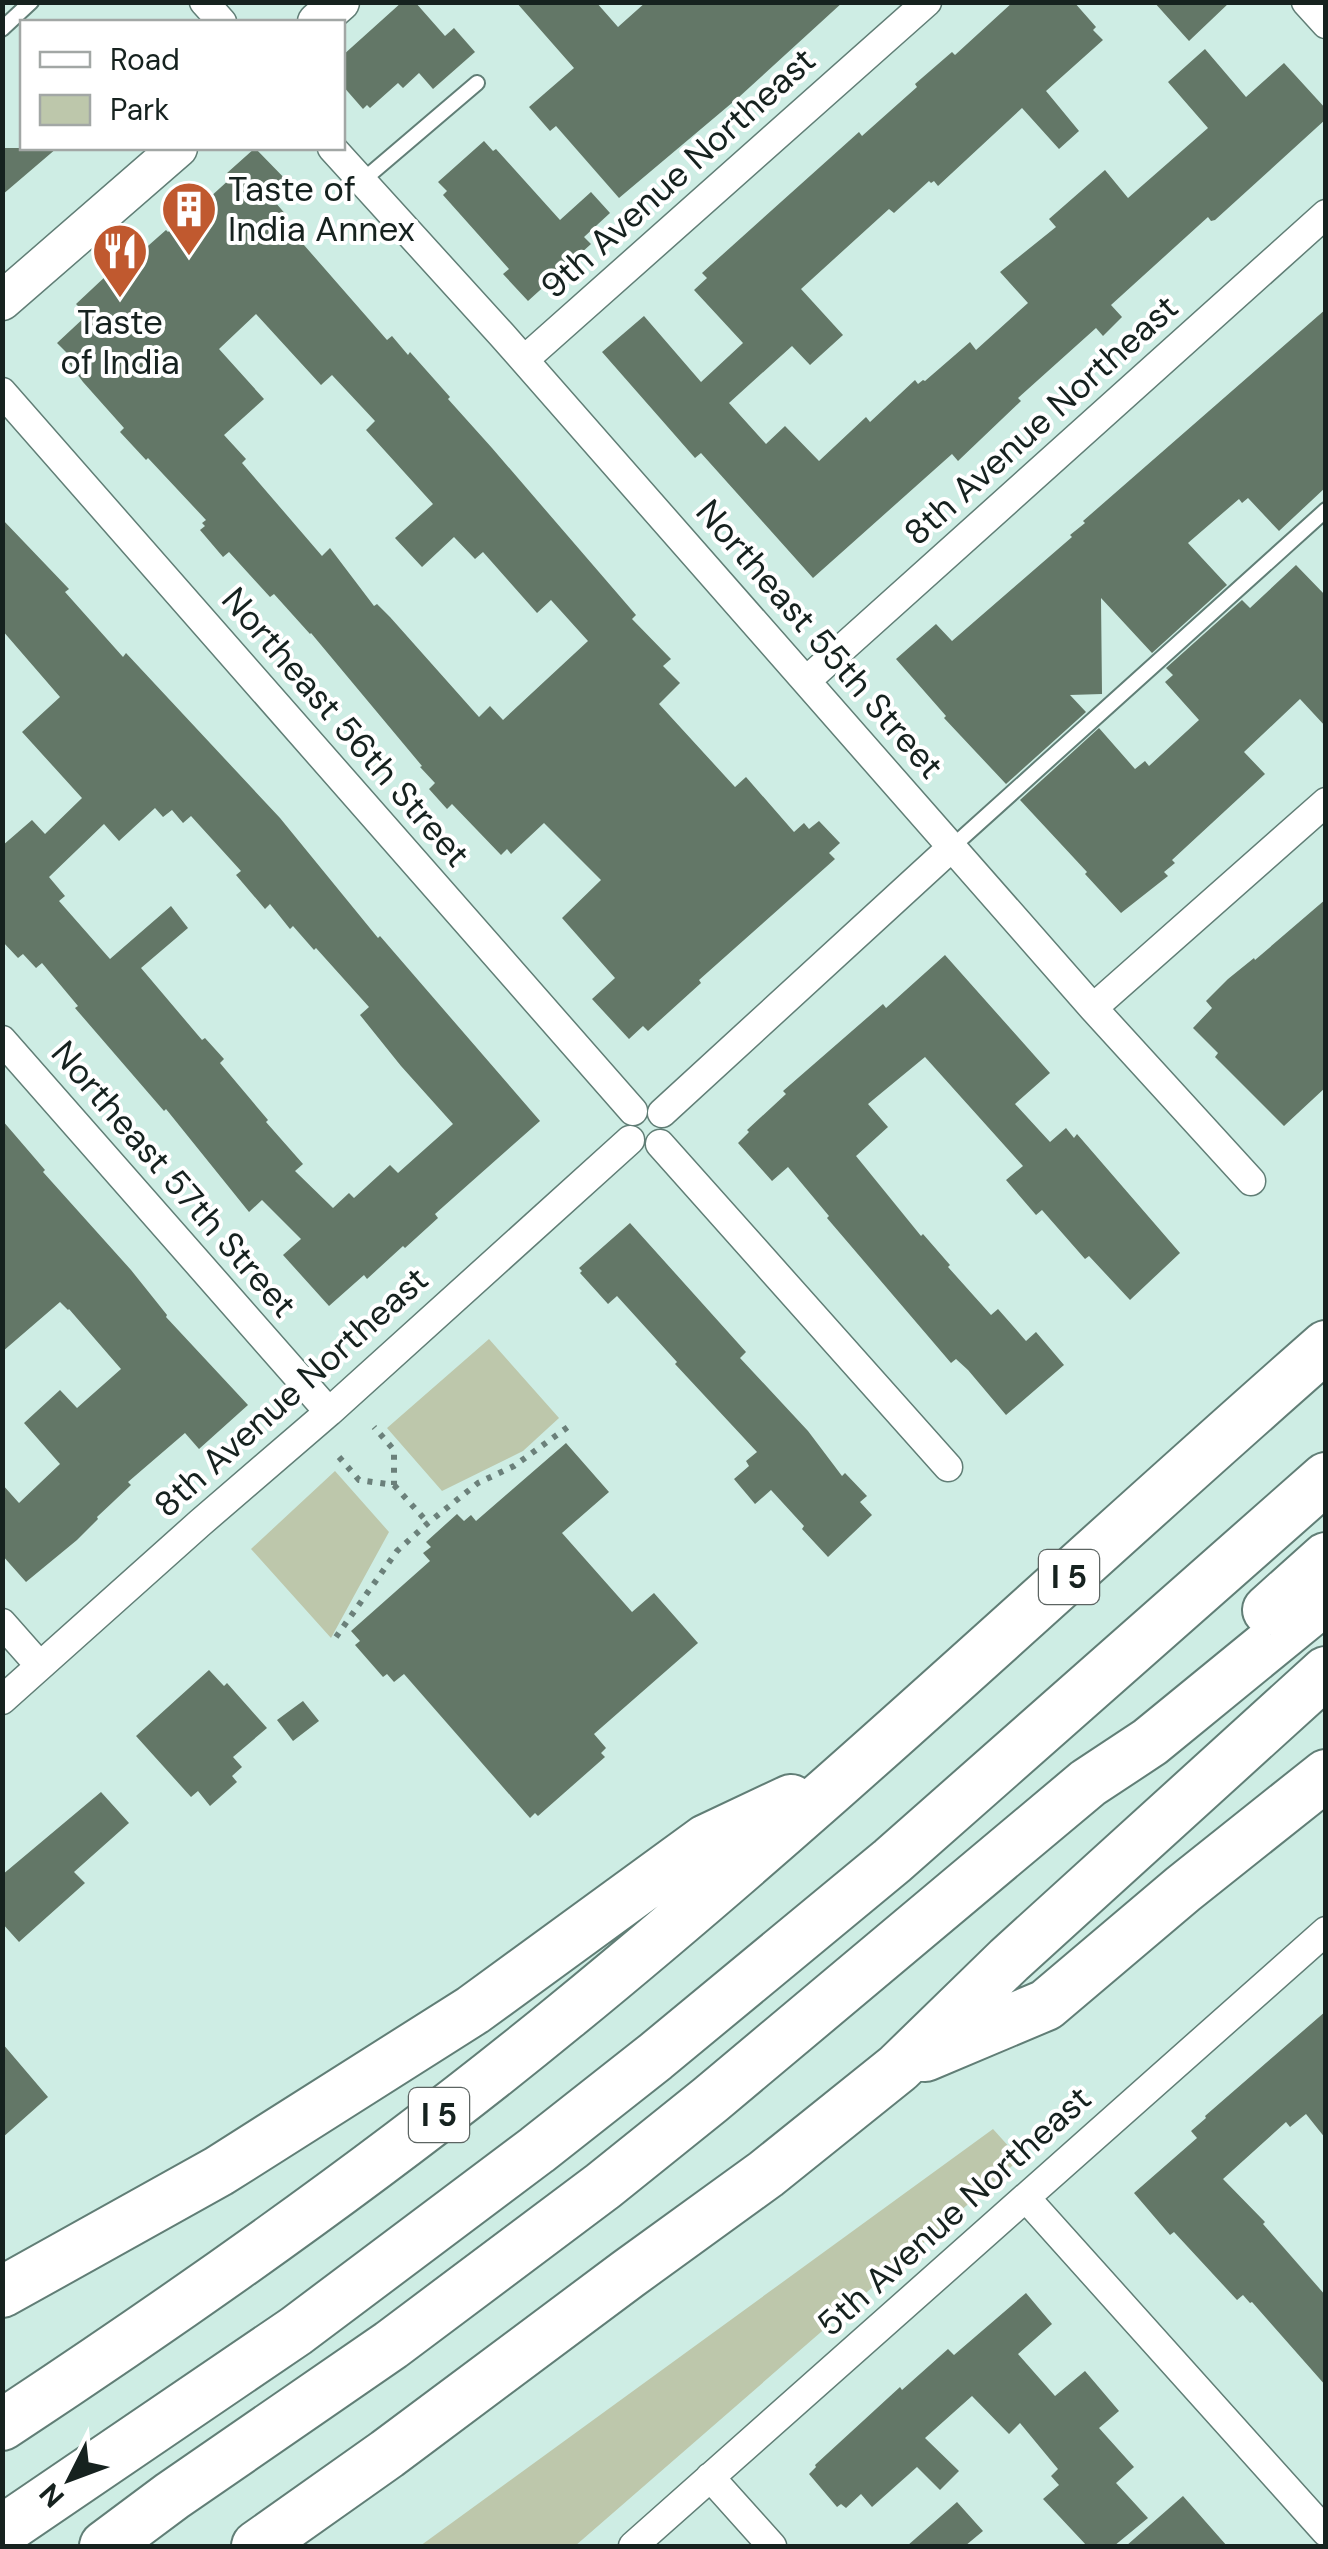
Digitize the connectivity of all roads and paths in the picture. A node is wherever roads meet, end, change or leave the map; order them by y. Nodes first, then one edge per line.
1 (31, 2) edge
2 (340, 2) edge
3 (927, 2) edge
4 (1306, 2) edge
5 (320, 20) edge
6 (1326, 24) edge
7 (2, 29) edge
8 (477, 83) dead end
9 (176, 150) edge
10 (334, 150) edge
11 (362, 181) junction
12 (1326, 214) edge
13 (2, 301) edge
14 (524, 360) junction
15 (2, 392) edge
16 (1326, 510) edge
17 (806, 681) junction
18 (1326, 802) edge
19 (952, 846) junction
20 (1093, 1008) junction
21 (2, 1040) edge
22 (633, 1112) junction
23 (662, 1112) junction
24 (630, 1140) junction
25 (660, 1144) junction
26 (1251, 1181) dead end
27 (1326, 1338) edge
28 (1326, 1346) edge
29 (1286, 1381) junction
30 (329, 1412) junction
31 (572, 1424) dead end
32 (374, 1427) dead end
33 (339, 1457) dead end
34 (948, 1467) dead end
35 (1326, 1478) edge
36 (394, 1485) junction
37 (428, 1523) junction
38 (1326, 1558) edge
39 (1326, 1598) edge
40 (2, 1624) edge
41 (336, 1636) dead end
42 (40, 1666) junction
43 (1326, 1672) edge
44 (2, 1700) edge
45 (850, 1773) junction
46 (1326, 1774) edge
47 (1088, 1783) junction
48 (1326, 1931) edge
49 (898, 2068) junction
50 (1026, 2198) junction
51 (2, 2292) edge
52 (2, 2425) edge
53 (710, 2477) junction
54 (2, 2531) edge
55 (1326, 2532) edge
56 (105, 2546) edge
57 (257, 2546) edge
58 (632, 2546) edge
59 (772, 2546) edge

1 - 7 lane
2 - 5 main road
3 - 14 street, 9th Avenue Northeast
4 - 6 street
8 - 11 lane
9 - 13 main road
10 - 11 street, Northeast 55th Street
11 - 14 street, Northeast 55th Street
12 - 17 street, 8th Avenue Northeast
14 - 17 street, Northeast 55th Street
15 - 22 street, Northeast 56th Street
16 - 19 lane
17 - 19 street, Northeast 55th Street
18 - 20 street
19 - 20 street, Northeast 55th Street
19 - 23 street
20 - 26 street, Northeast 55th Street
21 - 30 street, Northeast 57th Street
22 - 23 street
22 - 24 street
23 - 25 street
24 - 25 street
24 - 30 street, 8th Avenue Northeast
25 - 34 street
27 - 29 highway
28 - 29 highway, I 5
29 - 45 highway, I 5
30 - 42 street, 8th Avenue Northeast
31 - 37 path
32 - 36 path
33 - 36 path
35 - 54 highway
36 - 37 path
37 - 41 path
38 - 47 highway
39 - 47 highway
40 - 42 street
42 - 44 street, 8th Avenue Northeast
43 - 49 highway
45 - 51 highway
45 - 52 highway, I 5
46 - 49 highway
47 - 56 highway
48 - 50 street, 5th Avenue Northeast
49 - 57 highway
50 - 53 street, 5th Avenue Northeast
50 - 55 street
53 - 58 street, 5th Avenue Northeast
53 - 59 street

